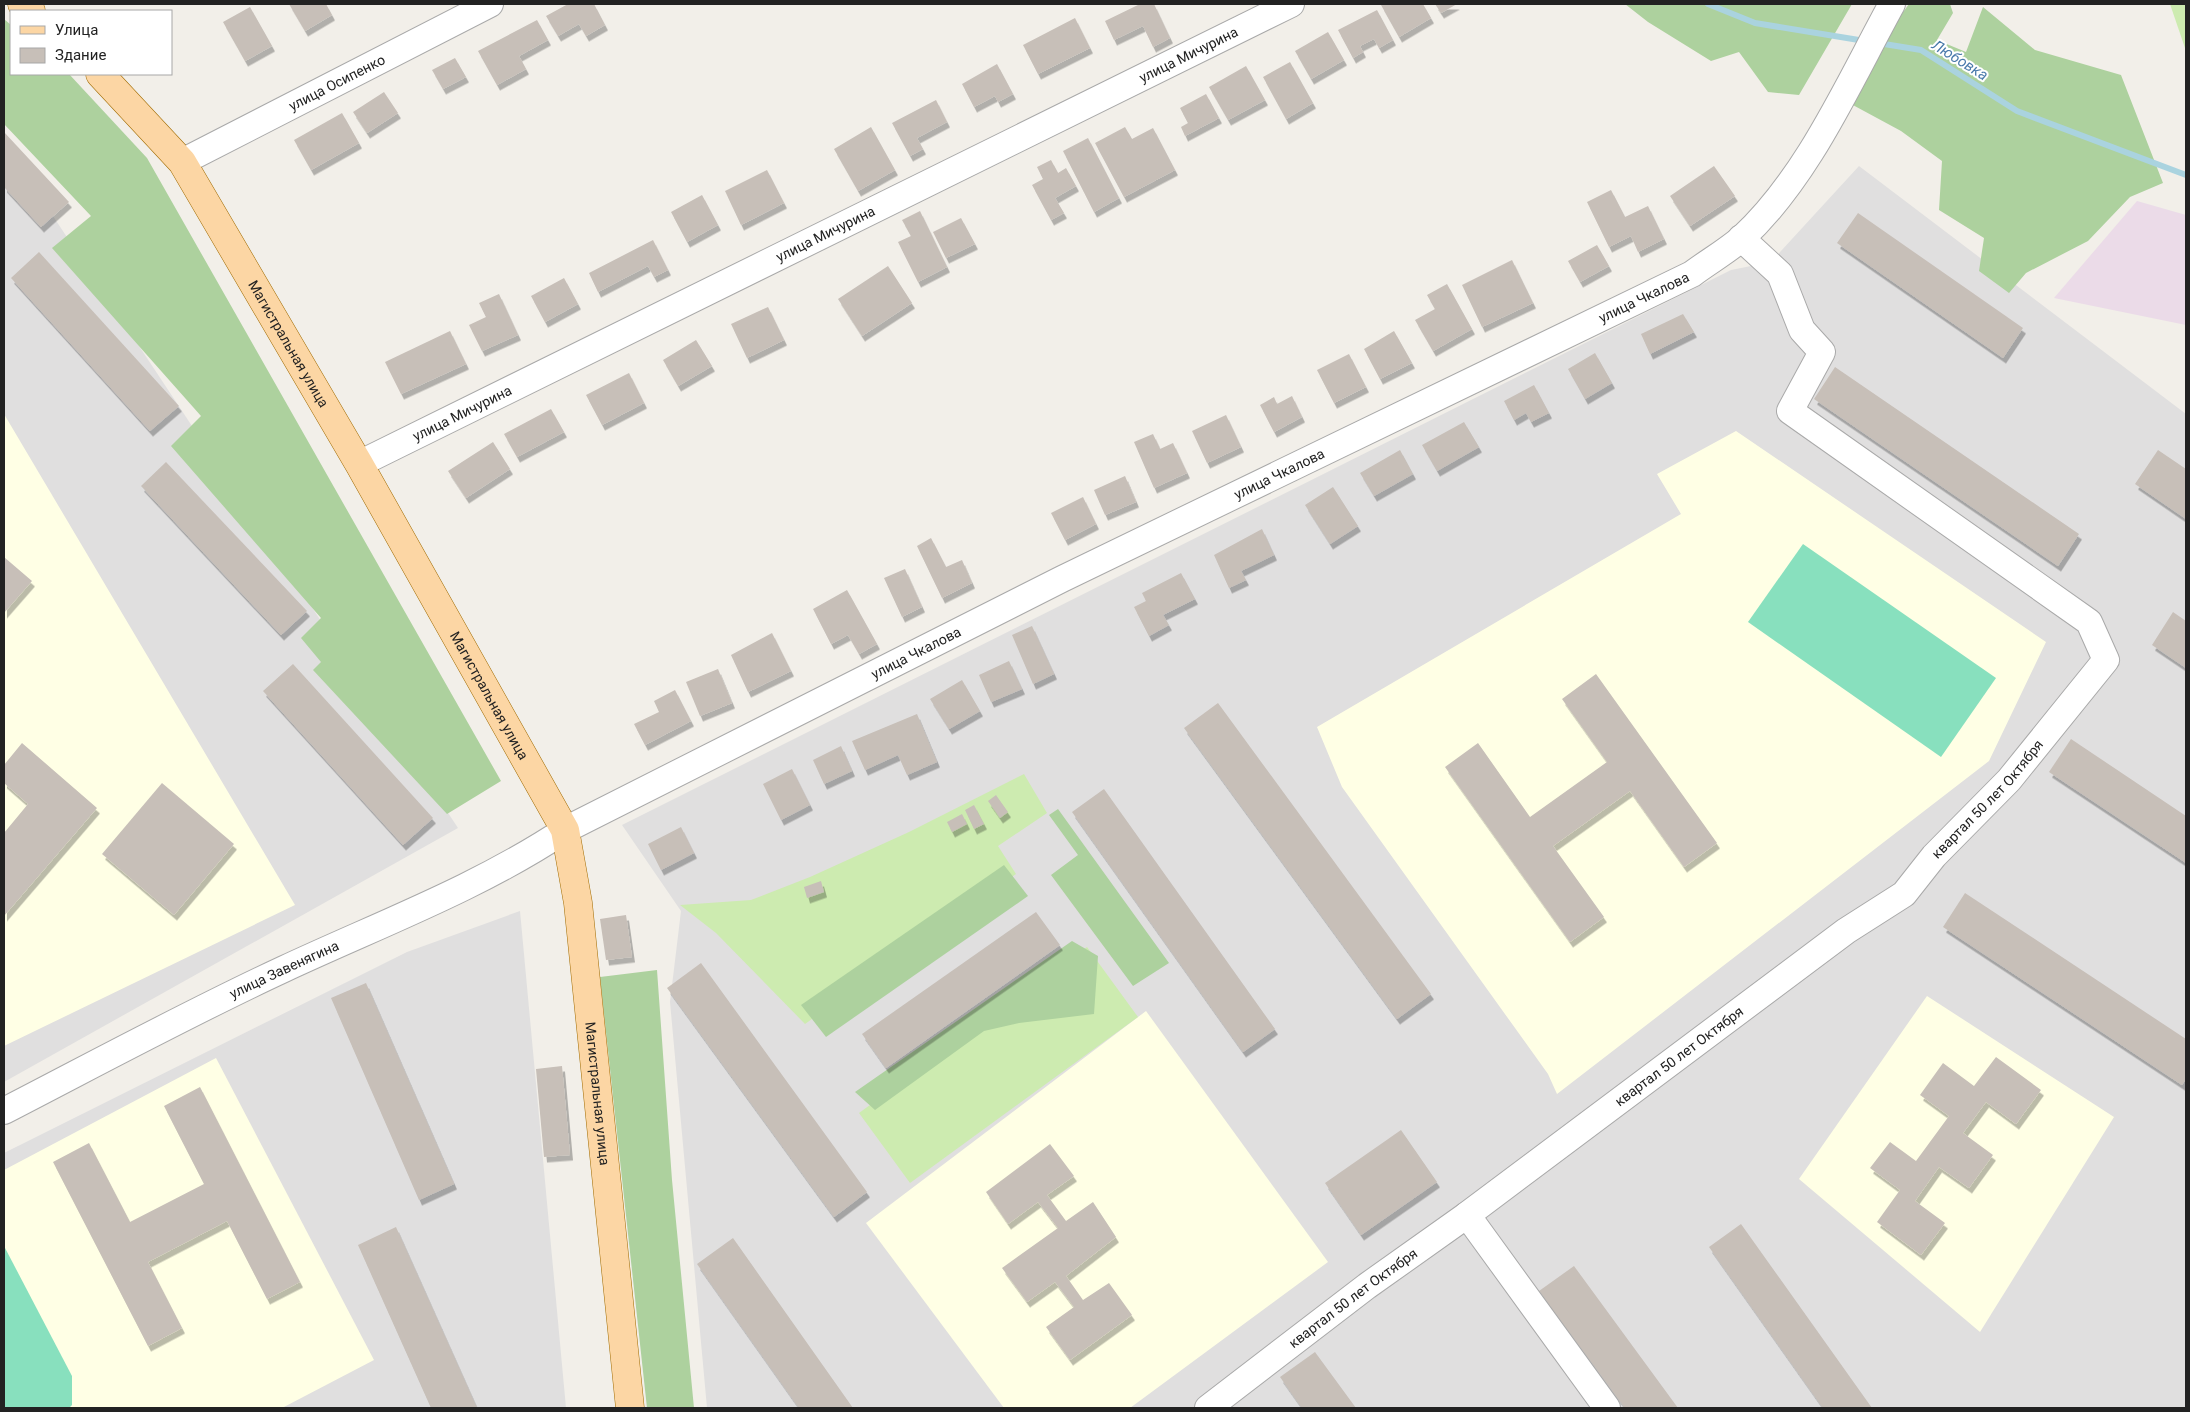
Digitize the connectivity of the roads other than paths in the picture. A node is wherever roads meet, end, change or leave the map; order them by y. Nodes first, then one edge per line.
1 (490, 4) edge
2 (1291, 4) edge
3 (1892, 4) edge
4 (101, 75) edge
5 (182, 162) junction
6 (1741, 238) junction
7 (358, 464) junction
8 (565, 830) junction
9 (4, 1111) edge
10 (1467, 1215) junction
11 (630, 1408) edge
12 (1208, 1408) edge
13 (1607, 1408) edge

1 - 5 street, улица Осипенко
2 - 7 street, улица Мичурина
3 - 6 street, улица Чкалова
4 - 5 main road, Магистральная улица
5 - 7 main road, Магистральная улица
6 - 8 street, улица Чкалова
6 - 10 street, квартал 50 лет Октября
7 - 8 main road, Магистральная улица
8 - 9 street, улица Завенягина
8 - 11 main road, Магистральная улица
10 - 12 street, квартал 50 лет Октября
10 - 13 street

